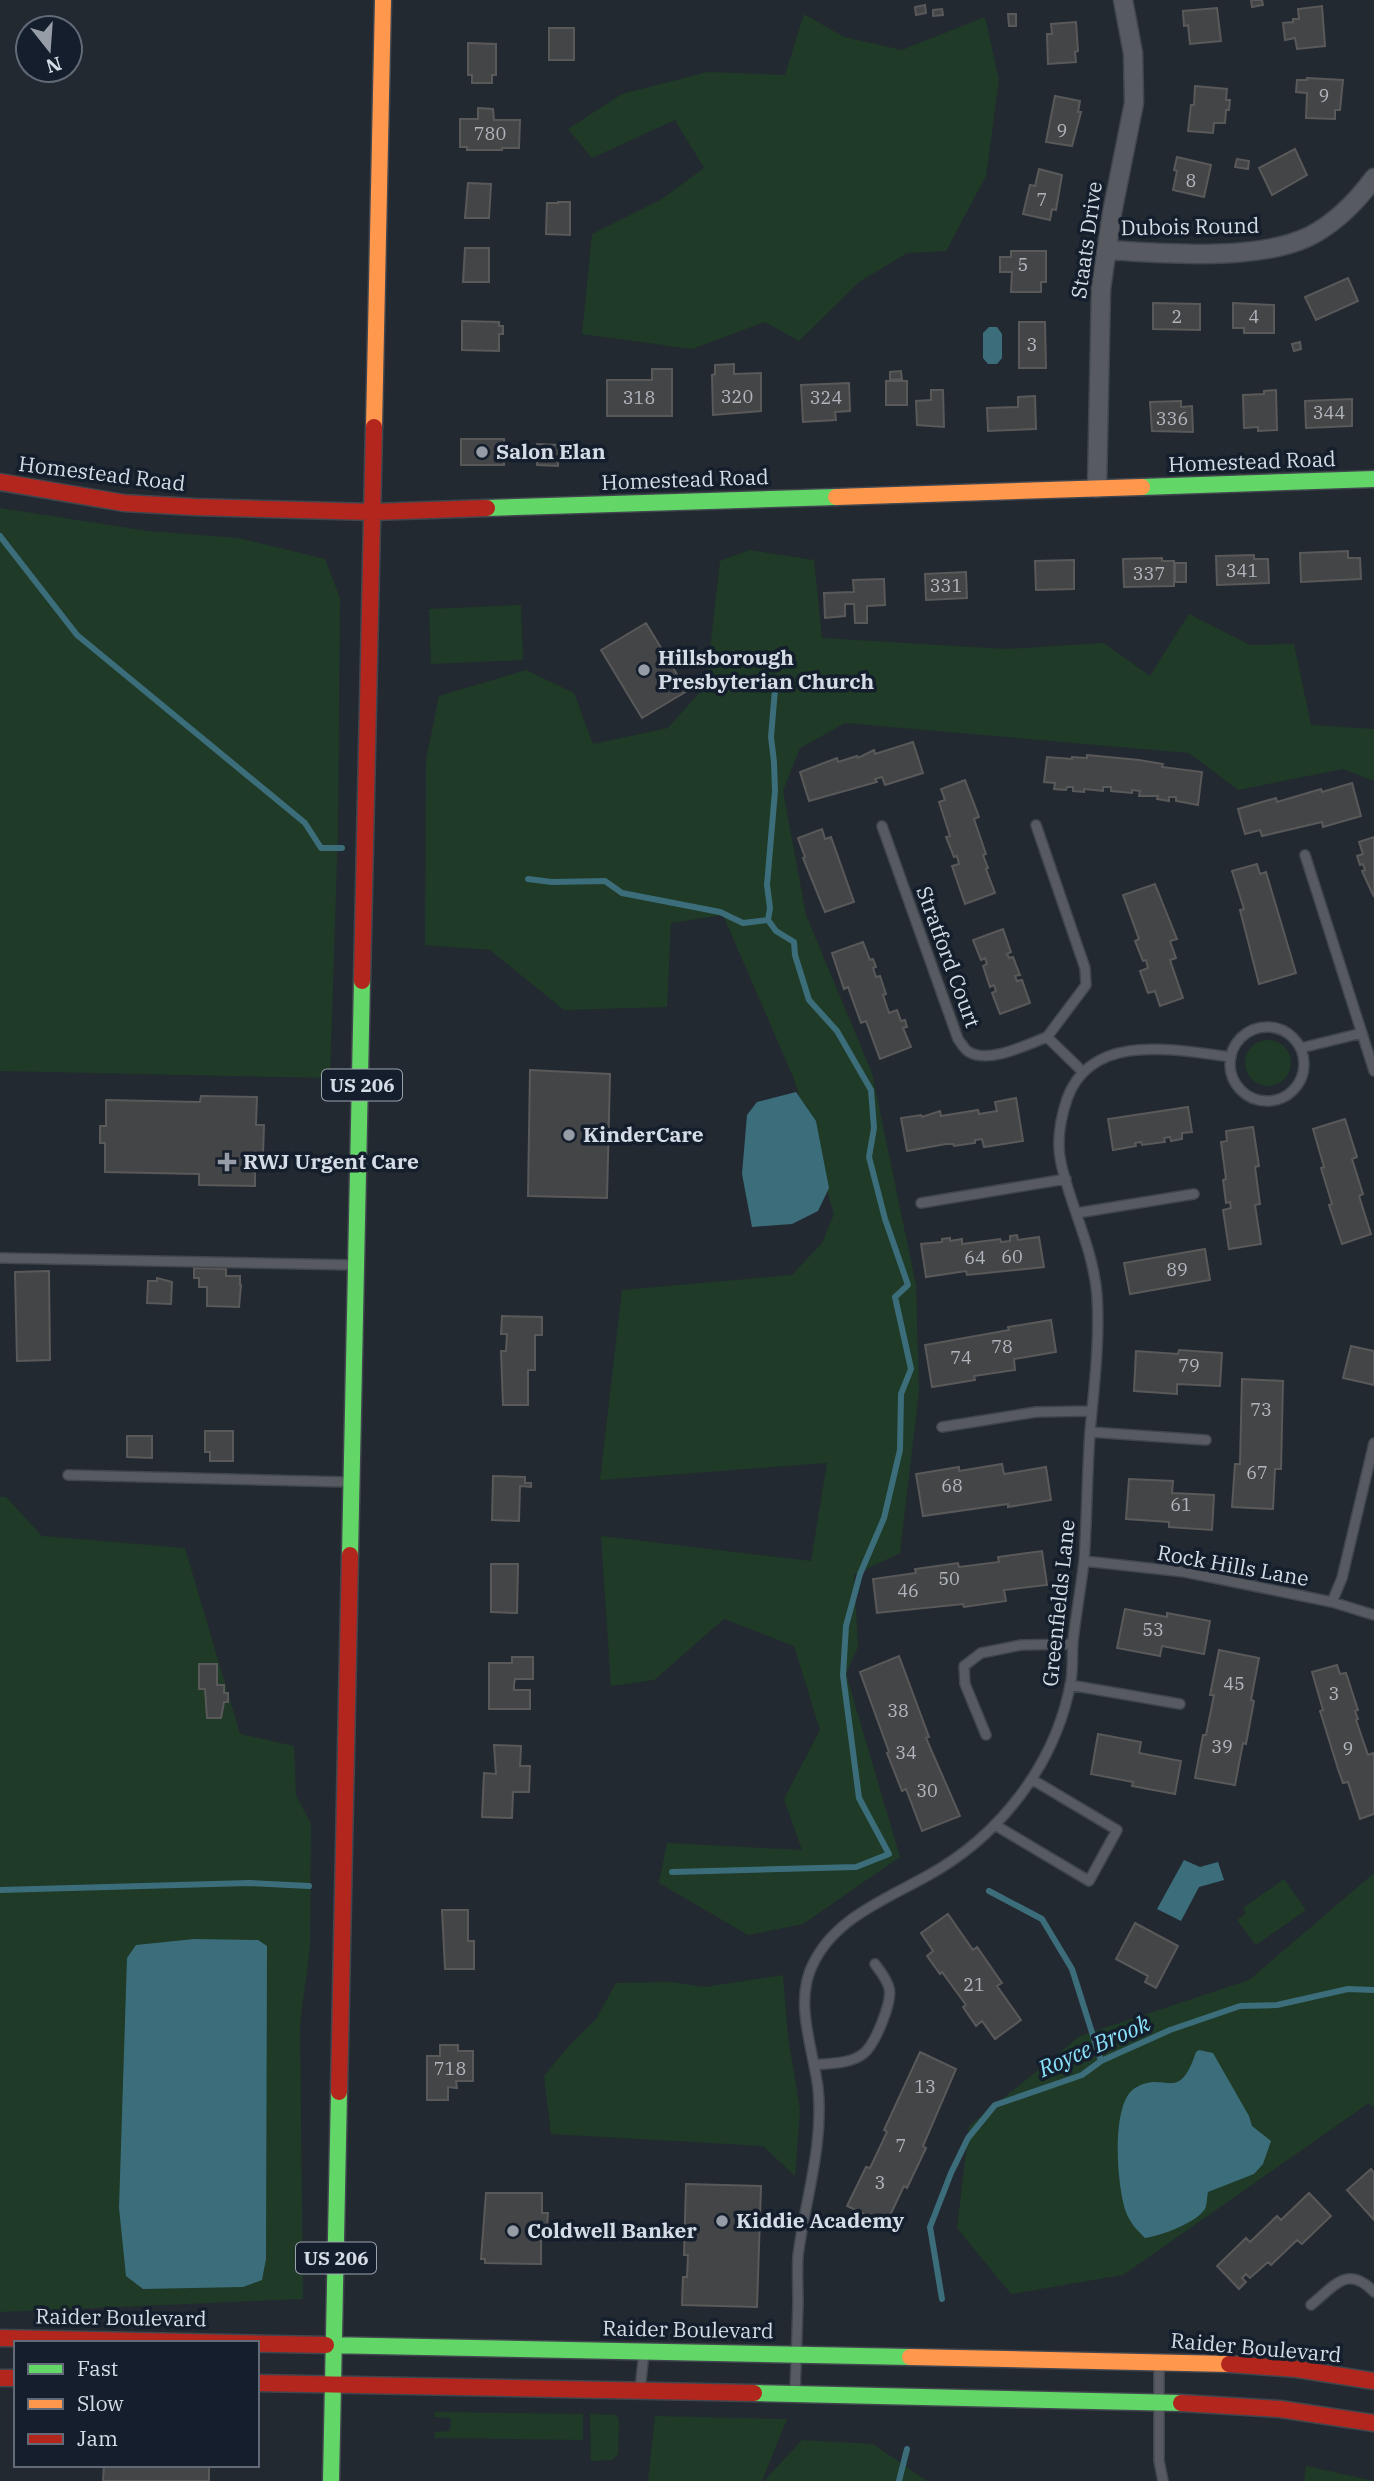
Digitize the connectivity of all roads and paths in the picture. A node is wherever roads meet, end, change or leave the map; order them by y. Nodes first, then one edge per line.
1 (383, 0) edge
2 (1123, 0) edge
3 (1374, 178) edge
4 (1107, 250) junction
5 (1374, 479) edge
6 (0, 482) edge
7 (1097, 488) junction
8 (373, 512) junction
9 (1036, 825) dead end
10 (881, 826) dead end
11 (1305, 856) dead end
12 (1362, 1033) junction
13 (1047, 1037) junction
14 (1301, 1048) junction
15 (1231, 1057) junction
16 (1374, 1071) edge
17 (1083, 1072) junction
18 (1066, 1179) junction
19 (1194, 1194) dead end
20 (921, 1203) dead end
21 (1077, 1213) junction
22 (0, 1258) edge
23 (358, 1265) junction
24 (1092, 1412) junction
25 (942, 1427) dead end
26 (1090, 1432) junction
27 (1206, 1440) dead end
28 (1374, 1443) edge
29 (68, 1475) dead end
30 (353, 1482) junction
31 (1083, 1561) junction
32 (1332, 1602) junction
33 (1374, 1615) edge
34 (1073, 1644) junction
35 (1070, 1685) junction
36 (1180, 1704) dead end
37 (986, 1735) dead end
38 (1033, 1780) junction
39 (995, 1825) junction
40 (875, 1964) dead end
41 (814, 2064) junction
42 (1374, 2292) edge
43 (1311, 2305) dead end
44 (0, 2338) edge
45 (167, 2341) edge
46 (259, 2343) edge
47 (334, 2344) junction
48 (644, 2350) junction
49 (797, 2354) junction
50 (1159, 2362) junction
51 (1374, 2381) edge
52 (259, 2383) edge
53 (333, 2385) junction
54 (640, 2392) junction
55 (795, 2395) junction
56 (1159, 2402) junction
57 (1374, 2423) edge
58 (331, 2481) edge
59 (1163, 2481) edge

1 - 8 street, US 206
2 - 4 street, Staats Drive
3 - 4 street, Dubois Round
4 - 7 street, Staats Drive
5 - 7 street, Homestead Road
6 - 8 street, Homestead Road
7 - 8 street, Homestead Road
8 - 23 street, US 206
9 - 13 lane
10 - 13 lane, Stratford Court
11 - 12 lane
12 - 14 lane
12 - 16 lane
13 - 17 lane
14 - 15 lane
14 - 15 lane
15 - 17 lane
17 - 18 lane, Greenfields Lane
18 - 20 lane
18 - 21 lane, Greenfields Lane
19 - 21 lane
21 - 24 lane, Greenfields Lane
22 - 23 lane
23 - 30 street, US 206
24 - 25 lane
24 - 26 lane, Greenfields Lane
26 - 27 lane
26 - 31 lane, Greenfields Lane
28 - 32 lane
29 - 30 lane
30 - 47 street, US 206
31 - 32 lane, Rock Hills Lane
31 - 34 lane, Greenfields Lane
32 - 33 lane, Rock Hills Lane
34 - 35 lane, Greenfields Lane
34 - 37 lane
35 - 36 lane
35 - 38 lane, Greenfields Lane
38 - 39 lane, Greenfields Lane
38 - 39 lane
39 - 41 lane, Greenfields Lane
40 - 41 lane
41 - 49 lane, Greenfields Lane
42 - 43 lane
44 - 45 street, Raider Boulevard
46 - 47 street, Raider Boulevard
47 - 48 street, Raider Boulevard
47 - 53 street, US 206
48 - 49 street, Raider Boulevard
48 - 54 lane
49 - 50 street, Raider Boulevard
49 - 55 lane, Greenfields Lane
50 - 51 street, Raider Boulevard
50 - 56 lane
52 - 53 street
53 - 54 street
53 - 58 street, US 206
54 - 55 street
55 - 56 street
56 - 57 street
56 - 59 lane

